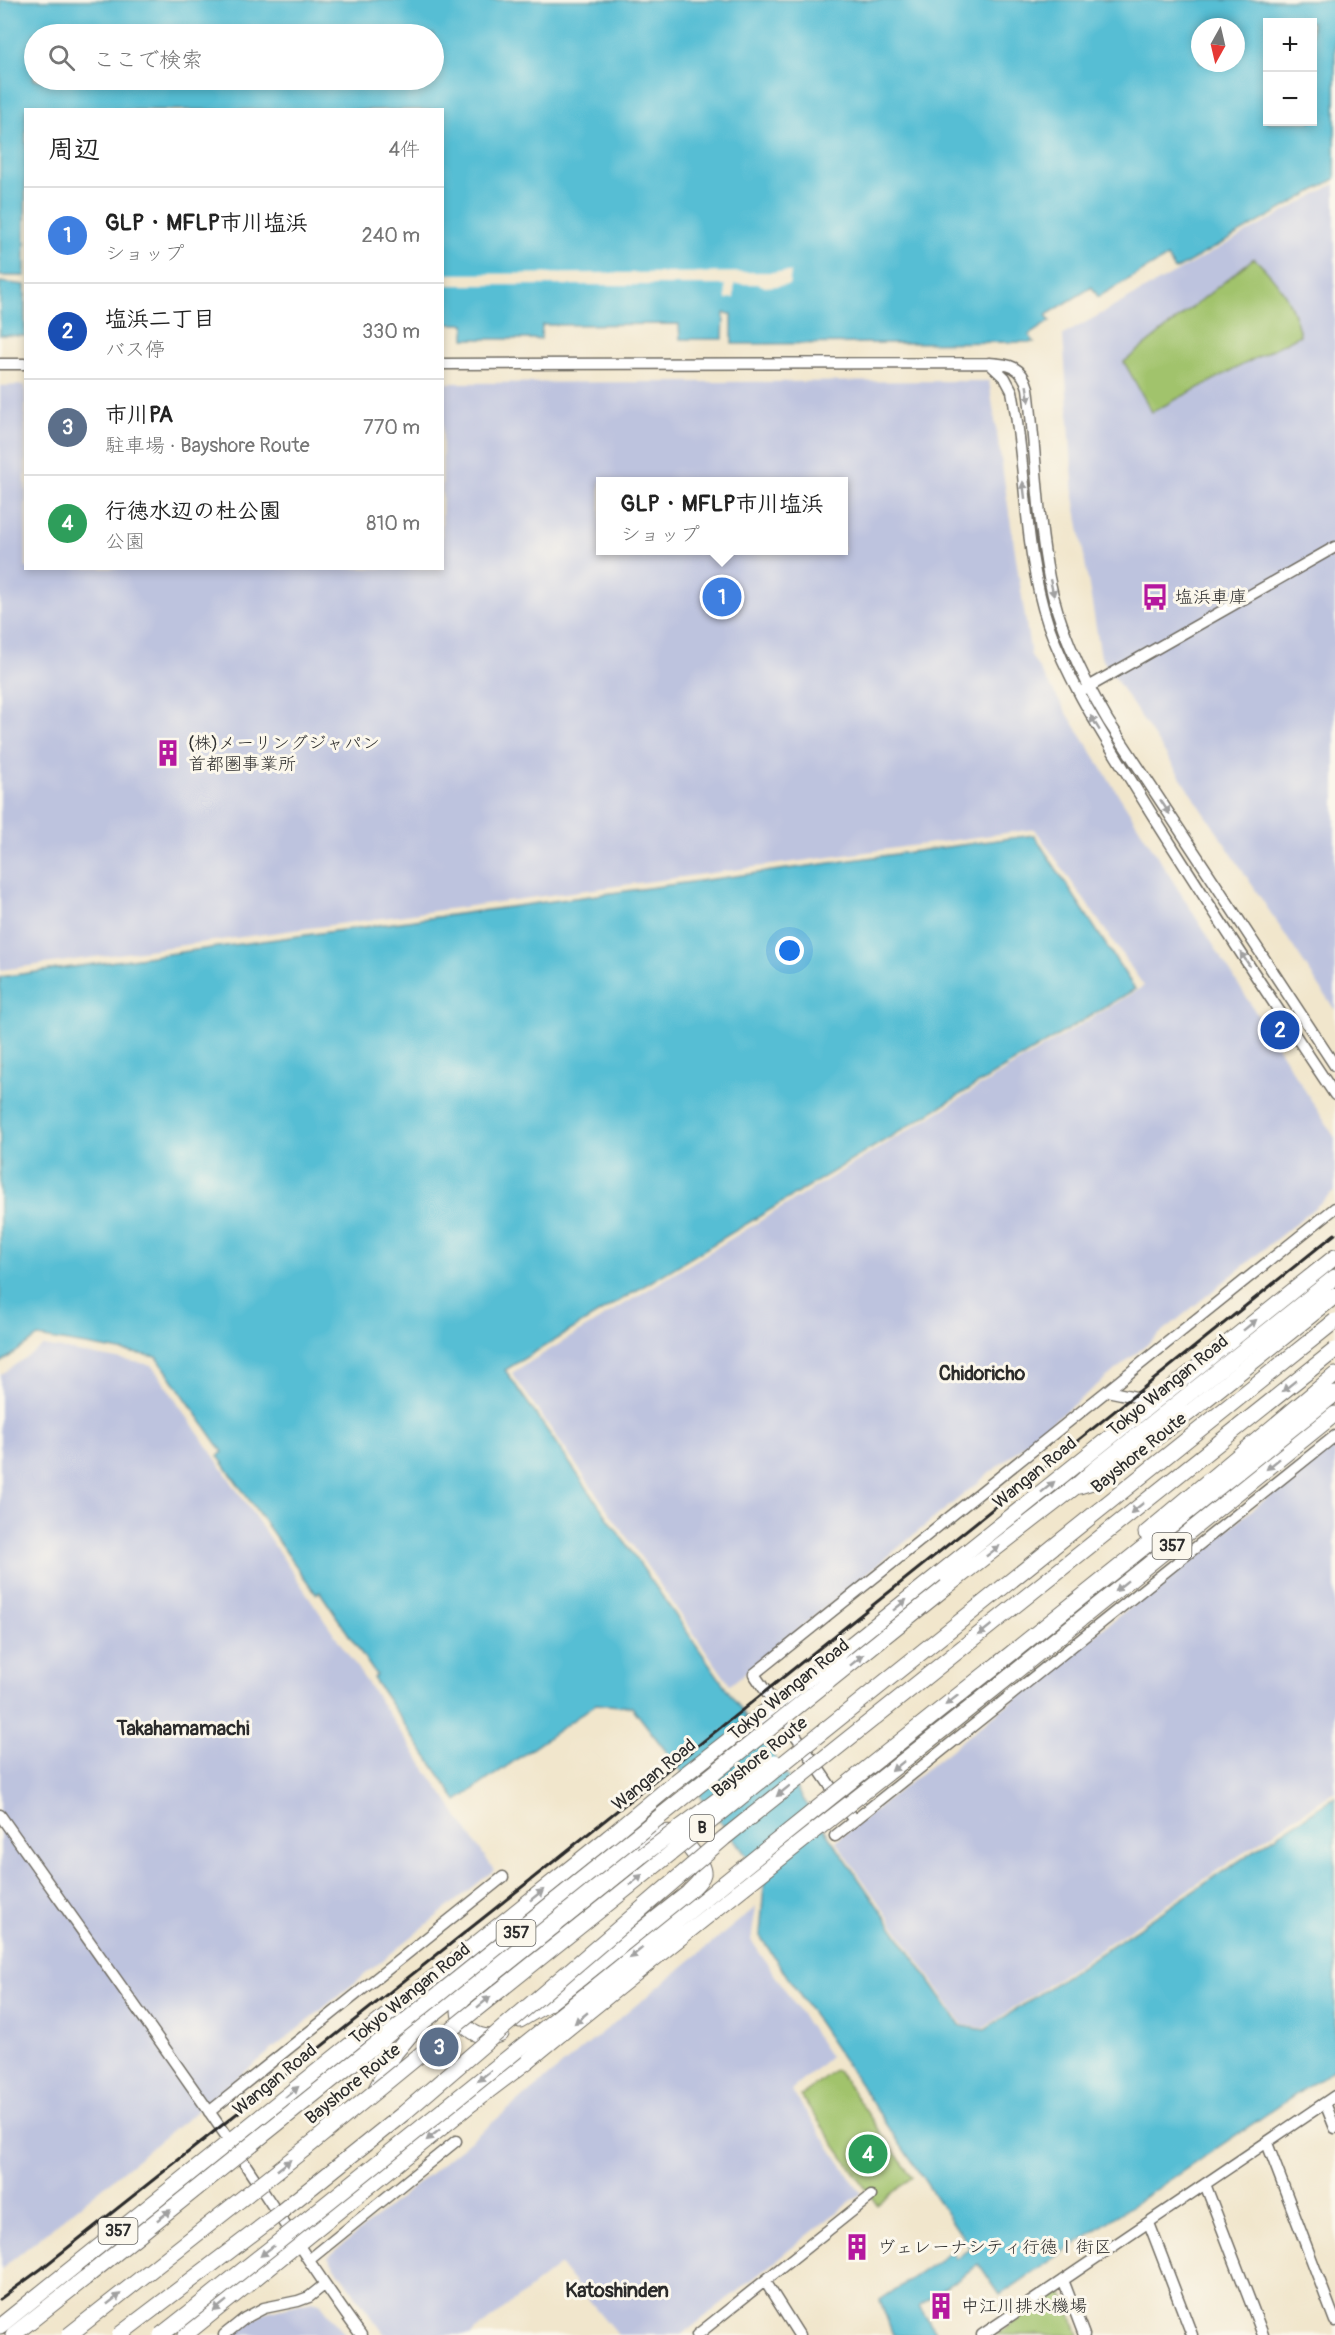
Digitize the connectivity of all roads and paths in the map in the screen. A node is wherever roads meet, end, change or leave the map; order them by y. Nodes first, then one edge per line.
1 (0, 363) edge
2 (988, 363) junction
3 (24, 364) edge
4 (444, 364) edge
5 (1031, 418) junction
6 (1016, 420) junction
7 (1335, 547) edge
8 (1089, 687) junction
9 (1078, 693) junction
10 (1125, 746) junction
11 (1114, 753) junction
12 (1151, 785) junction
13 (1139, 793) junction
14 (1190, 845) junction
15 (1176, 855) junction
16 (1276, 975) junction
17 (1262, 984) junction
18 (1333, 1062) edge
19 (1317, 1068) junction
20 (1335, 1095) edge
21 (1335, 1208) edge
22 (1335, 1257) edge
23 (1335, 1277) edge
24 (1335, 1296) edge
25 (1335, 1321) edge
26 (1335, 1350) edge
27 (1335, 1375) edge
28 (1107, 1391) junction
29 (1335, 1394) edge
30 (1155, 1401) junction
31 (1335, 1414) edge
32 (1335, 1436) edge
33 (1075, 1487) junction
34 (942, 1581) junction
35 (1037, 1632) junction
36 (824, 1687) junction
37 (801, 1749) junction
38 (836, 1792) junction
39 (0, 1815) edge
40 (854, 1821) junction
41 (4, 1828) edge
42 (835, 1836) dead end
43 (609, 1837) junction
44 (503, 1877) dead end
45 (663, 1950) junction
46 (375, 2092) junction
47 (1330, 2100) edge
48 (209, 2112) junction
49 (1335, 2128) edge
50 (230, 2141) junction
51 (456, 2141) dead end
52 (1267, 2143) junction
53 (1205, 2184) junction
54 (871, 2196) dead end
55 (1149, 2223) junction
56 (298, 2242) junction
57 (309, 2260) junction
58 (1063, 2280) junction
59 (765, 2281) junction
60 (324, 2285) junction
61 (1335, 2321) edge
62 (0, 2326) edge
63 (13, 2335) edge
64 (69, 2335) edge
65 (119, 2335) edge
66 (161, 2335) edge
67 (185, 2335) edge
68 (224, 2335) edge
69 (361, 2335) edge
70 (697, 2335) edge
71 (799, 2335) edge
72 (982, 2335) edge
73 (1084, 2335) edge
74 (1192, 2335) edge
75 (1263, 2335) edge

1 - 3 street
2 - 4 street
2 -> 5 street
2 - 6 street
5 - 6 street
5 -> 8 street
9 -> 6 street
7 - 8 street
8 - 9 street
8 - 10 street
11 -> 9 street
10 - 11 street
10 - 12 street
11 - 13 street
12 - 13 street
12 -> 14 street
13 - 15 street
14 - 15 street
14 - 16 street
17 -> 15 street
16 - 17 street
16 - 18 street
17 - 19 street
18 - 19 street
19 - 20 street
21 - 28 street
30 -> 22 highway, Wangan Road / 357
23 - 33 highway, Tokyo Wangan Road / 357
24 - 33 highway
25 - 37 highway, Bayshore Route / B, bridge
26 -> 65 highway, B, bridge
27 - 35 highway
28 - 30 street
28 - 40 street
29 - 35 highway, 357
34 -> 30 highway, Wangan Road / 357
31 -> 45 highway, 357, bridge
32 - 40 street
34 -> 33 highway, Tokyo Wangan Road / 357
36 -> 34 highway, Tokyo Wangan Road / 357, bridge
43 -> 34 highway, Wangan Road / 357, bridge
35 -> 38 highway, 357, bridge
36 - 43 highway, bridge
63 -> 36 highway, Tokyo Wangan Road / 357, bridge
46 -> 37 highway, Bayshore Route / B, bridge
37 - 46 highway, bridge
38 - 45 highway, bridge
38 -> 66 highway, 357, bridge
39 - 41 street
40 - 42 street
41 - 48 street
50 -> 43 highway, Wangan Road / 357
44 - 48 street
45 -> 56 highway, 357, bridge
64 -> 46 highway, Bayshore Route / B, bridge
47 - 49 street
47 - 52 street
48 - 50 street
50 - 56 street
50 - 62 highway, Wangan Road / 357
51 - 57 street
52 - 53 street
52 - 61 street
53 - 55 street
53 - 75 street
54 - 59 street
55 - 58 street
55 - 74 street
56 - 57 street
56 -> 67 highway, 357
57 - 60 street
58 - 72 street
58 - 73 street
59 - 70 street
59 - 71 street
60 - 68 street
60 - 69 street

